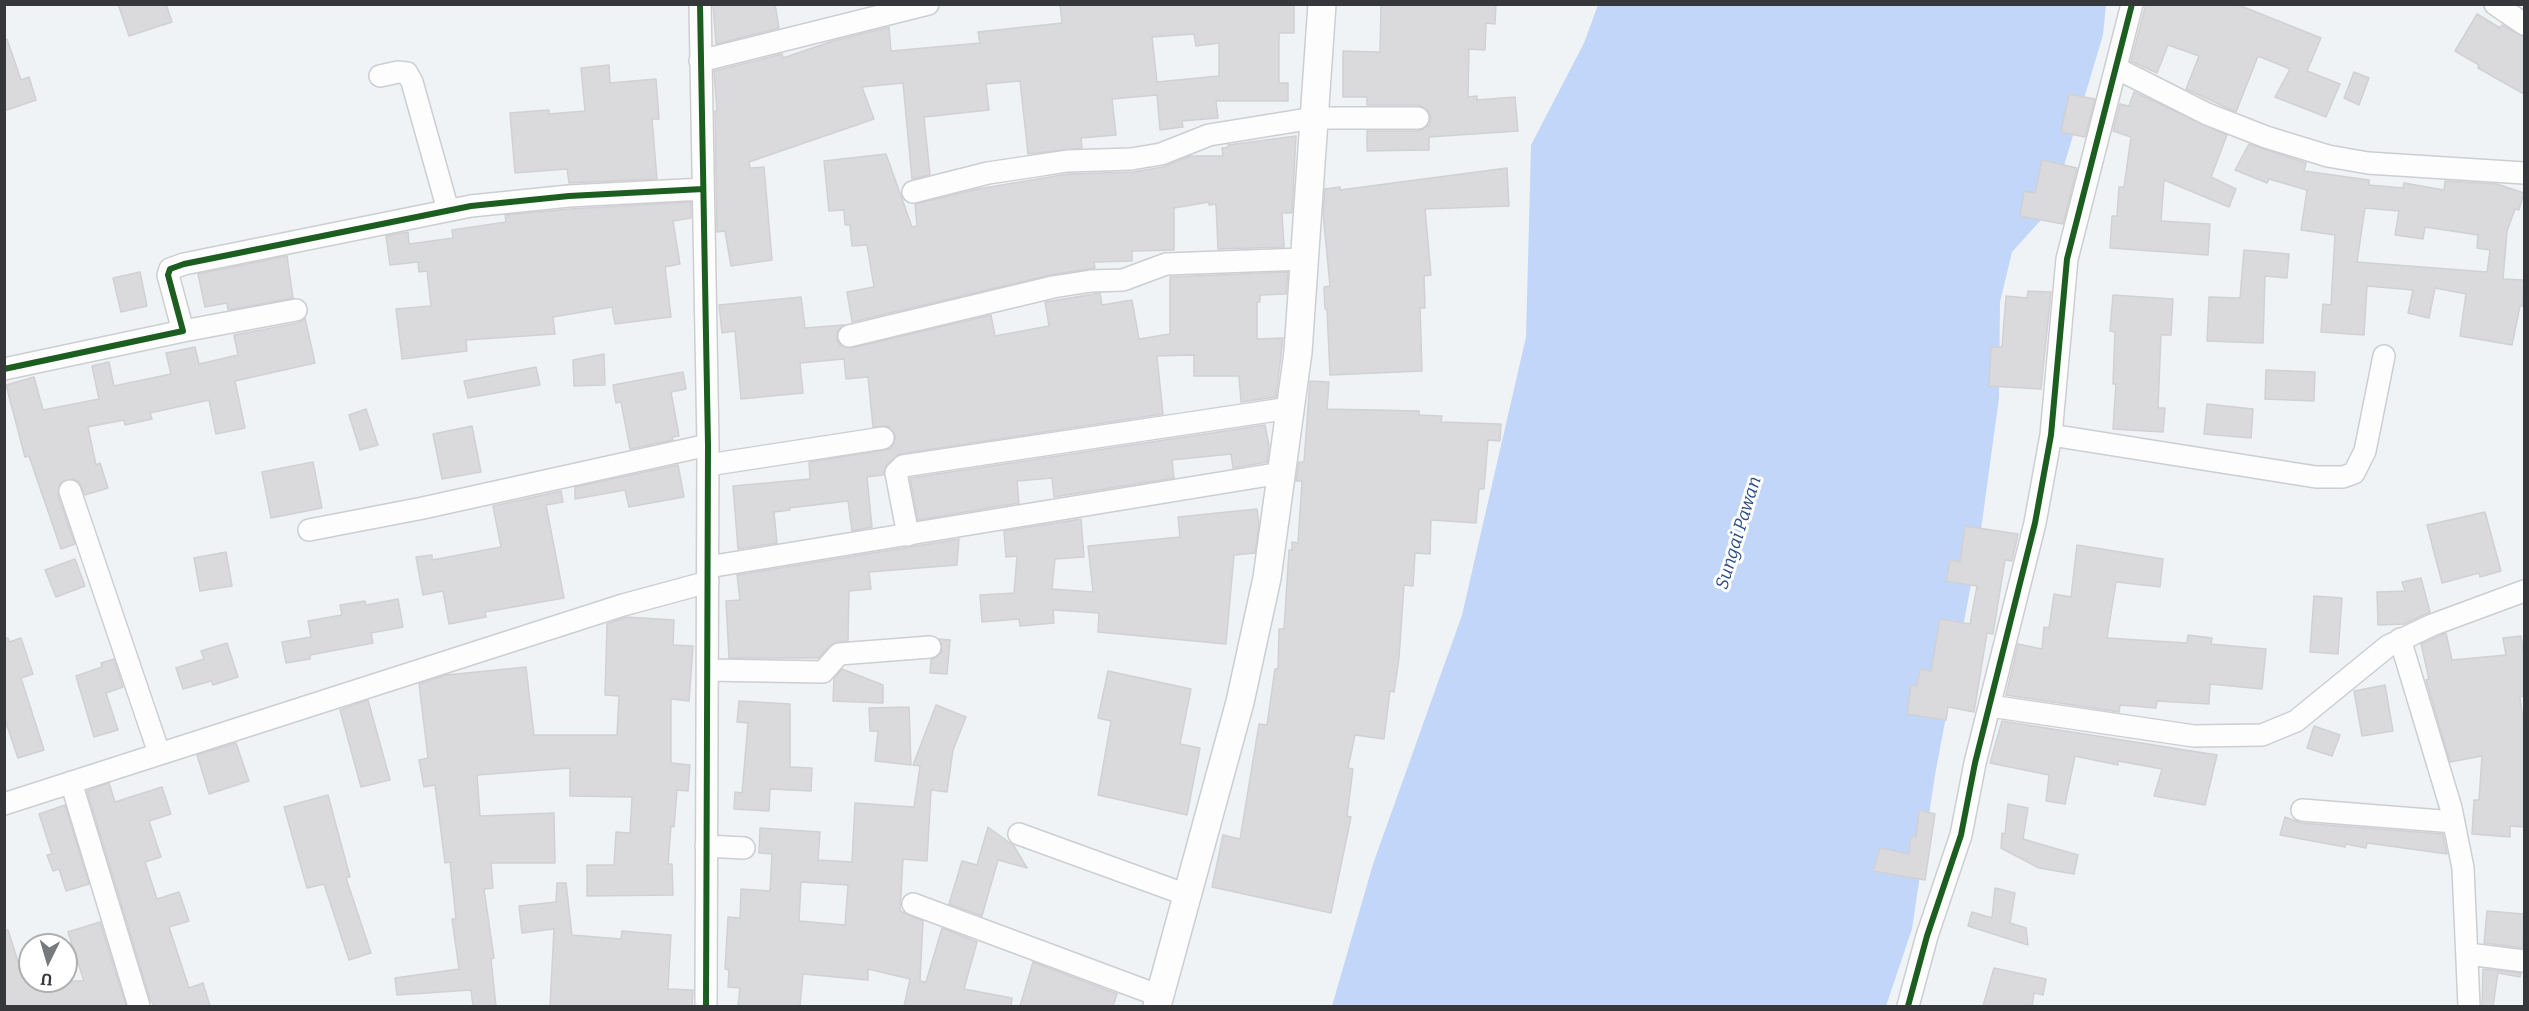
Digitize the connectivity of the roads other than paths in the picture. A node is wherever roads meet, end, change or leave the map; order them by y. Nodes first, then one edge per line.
1 (700, 4) edge
2 (928, 4) edge
3 (1322, 4) edge
4 (2132, 4) edge
5 (2495, 4) edge
6 (2524, 24) edge
7 (700, 61) junction
8 (2116, 68) junction
9 (380, 76) dead end
10 (1418, 117) dead end
11 (1314, 118) junction
12 (2524, 173) edge
13 (703, 189) junction
14 (913, 192) dead end
15 (447, 210) junction
16 (1304, 259) junction
17 (296, 310) dead end
18 (183, 331) junction
19 (849, 336) dead end
20 (2384, 356) dead end
21 (4, 369) edge
22 (1290, 408) junction
23 (2051, 435) junction
24 (883, 438) dead end
25 (708, 455) junction
26 (1281, 473) junction
27 (70, 491) dead end
28 (309, 530) dead end
29 (908, 535) junction
30 (708, 574) junction
31 (2524, 591) edge
32 (2400, 639) junction
33 (930, 647) dead end
34 (708, 670) junction
35 (1990, 706) junction
36 (159, 753) junction
37 (71, 782) junction
38 (4, 804) edge
39 (2302, 810) dead end
40 (2454, 822) junction
41 (1019, 834) dead end
42 (706, 846) junction
43 (744, 848) dead end
44 (1187, 895) junction
45 (913, 904) dead end
46 (2468, 954) junction
47 (2524, 961) edge
48 (1159, 1001) edge
49 (139, 1006) edge
50 (706, 1006) edge
51 (1908, 1006) edge
52 (2469, 1006) edge

1 - 7 street
2 - 7 street
3 - 11 main road
4 - 8 street
5 - 6 street
7 - 13 street
8 - 12 street
8 - 23 street
9 - 15 street
10 - 11 street
11 - 14 street
11 - 16 main road
13 - 15 street
13 - 25 street
15 - 18 street
16 - 19 street
16 - 22 main road
17 - 18 street
18 - 21 street
20 - 23 street
22 - 26 main road
22 - 29 street
23 - 35 street
24 - 25 street
25 - 28 street
25 - 30 street
26 - 29 street
26 - 44 main road
27 - 36 street
29 - 30 street
30 - 34 street
30 - 36 street
31 - 32 street
32 - 35 street
32 - 40 street
33 - 34 street
34 - 42 street
35 - 51 street
36 - 37 street
37 - 38 street
37 - 49 street
39 - 40 street
40 - 46 street
41 - 44 street
42 - 43 street
42 - 50 street
44 - 48 main road
45 - 48 street
46 - 47 street
46 - 52 street

